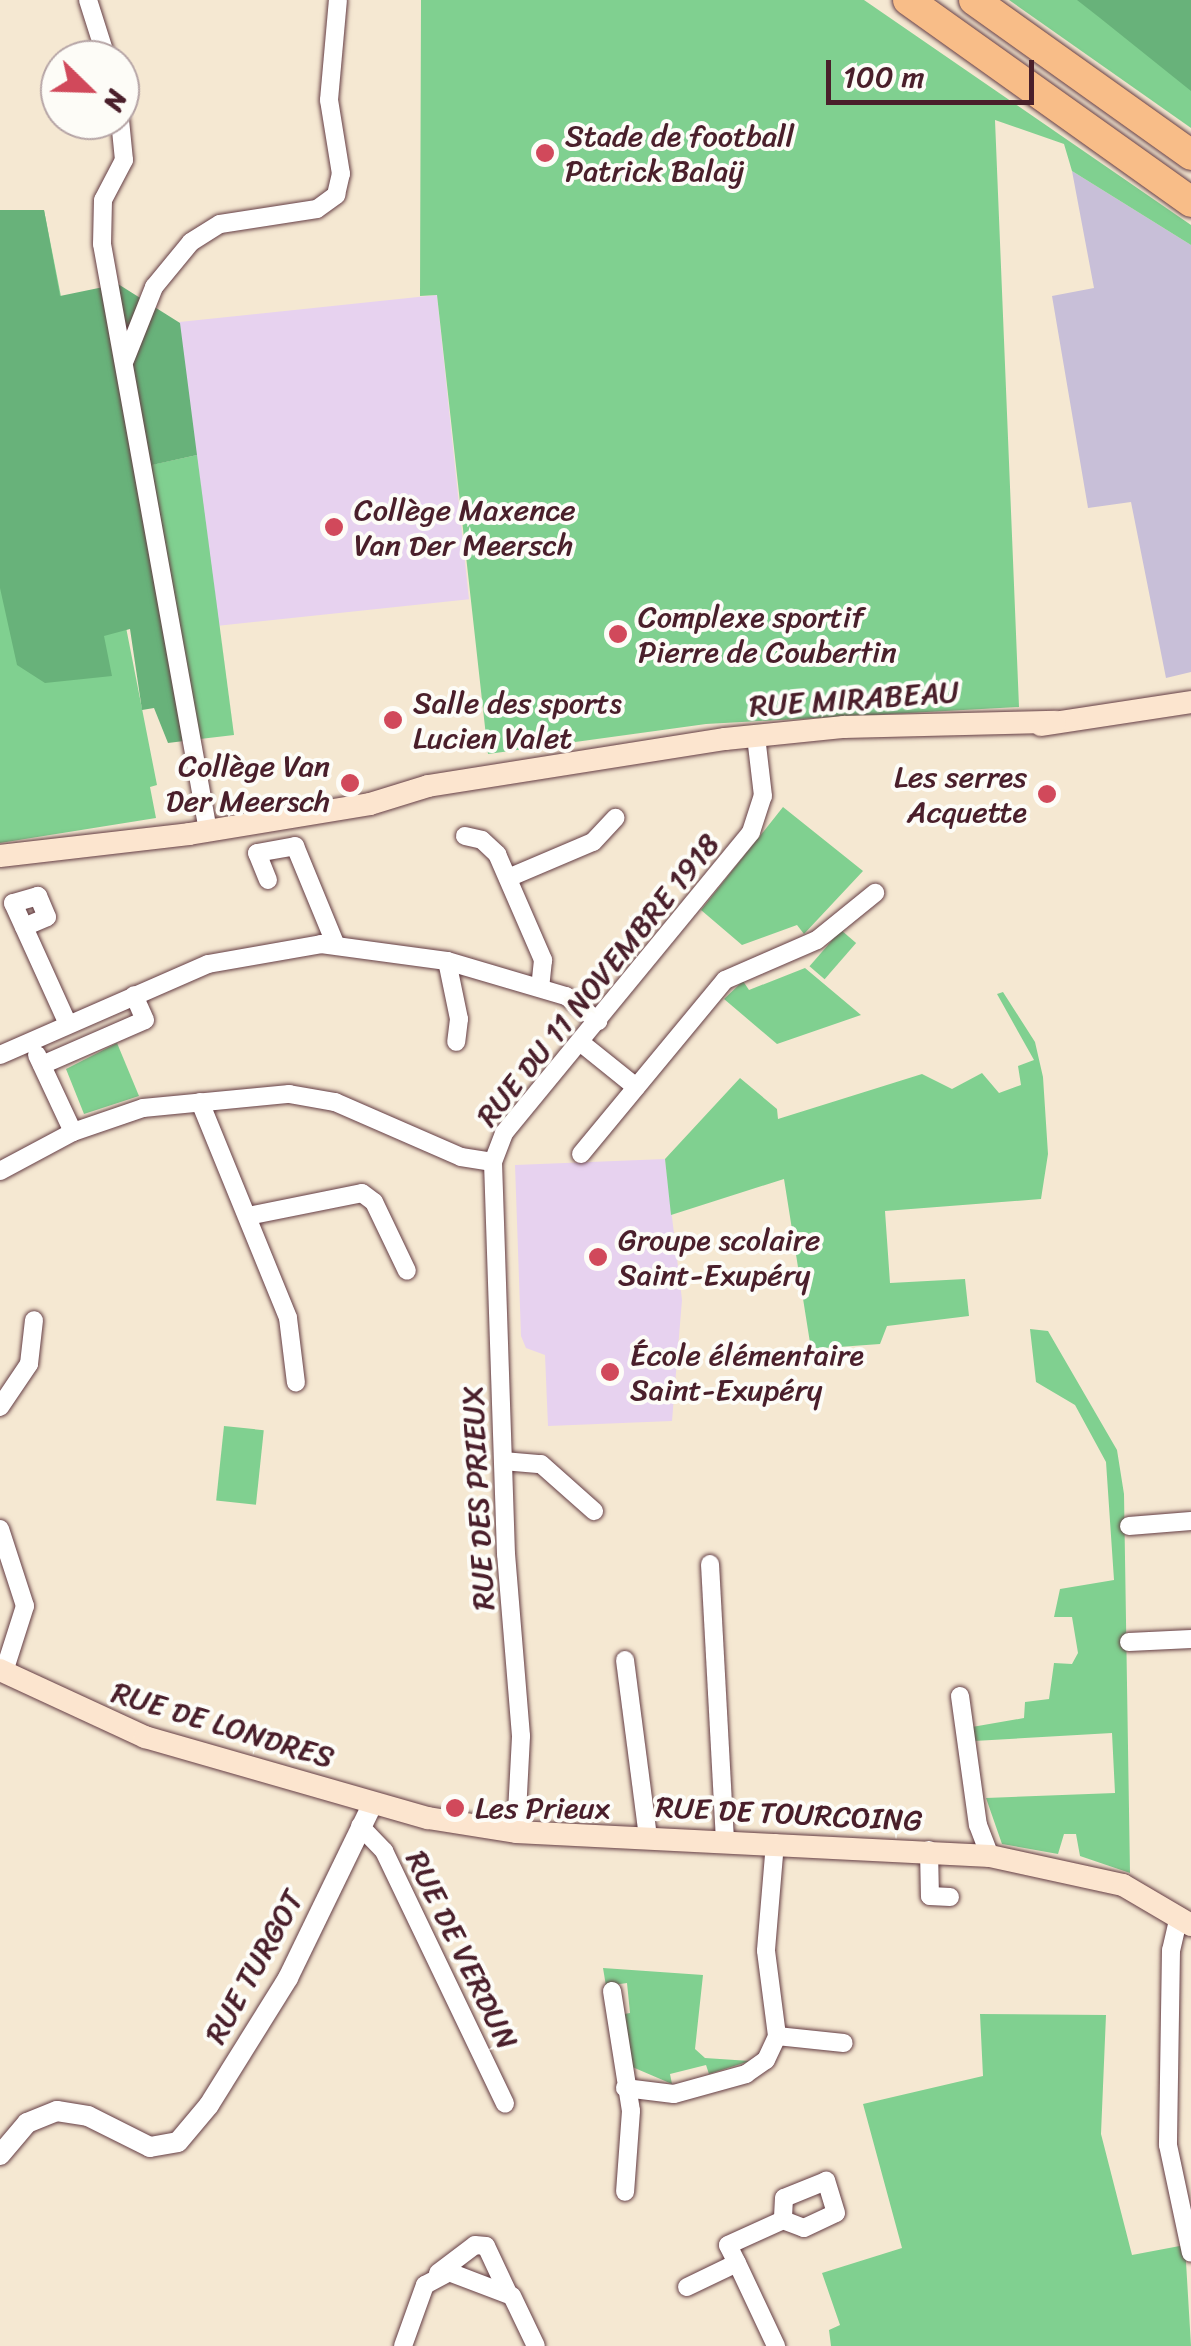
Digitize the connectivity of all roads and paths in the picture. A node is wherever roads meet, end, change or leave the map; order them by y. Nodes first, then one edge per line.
1 (88, 0) edge
2 (338, 0) edge
3 (908, 0) edge
4 (974, 0) edge
5 (101, 40) edge
6 (122, 140) edge
7 (1191, 155) edge
8 (1191, 202) edge
9 (124, 366) junction
10 (1191, 702) edge
11 (757, 741) junction
12 (615, 818) dead end
13 (207, 825) junction
14 (465, 836) dead end
15 (0, 856) edge
16 (508, 878) junction
17 (268, 880) dead end
18 (875, 893) dead end
19 (24, 927) dead end
20 (335, 943) junction
21 (448, 961) junction
22 (540, 987) junction
23 (134, 995) junction
24 (598, 1020) junction
25 (68, 1024) junction
26 (30, 1041) junction
27 (456, 1042) dead end
28 (580, 1042) junction
29 (0, 1055) edge
30 (42, 1065) junction
31 (636, 1087) junction
32 (200, 1102) junction
33 (72, 1132) junction
34 (581, 1154) dead end
35 (494, 1162) junction
36 (0, 1171) edge
37 (248, 1216) junction
38 (407, 1270) dead end
39 (34, 1320) dead end
40 (296, 1383) dead end
41 (0, 1407) edge
42 (503, 1461) junction
43 (594, 1511) dead end
44 (1191, 1521) edge
45 (1129, 1526) dead end
46 (0, 1529) edge
47 (710, 1564) dead end
48 (1191, 1639) edge
49 (1129, 1642) dead end
50 (625, 1660) dead end
51 (2, 1671) edge
52 (960, 1696) dead end
53 (373, 1802) junction
54 (360, 1826) junction
55 (516, 1832) junction
56 (648, 1838) junction
57 (725, 1841) junction
58 (775, 1843) junction
59 (928, 1850) junction
60 (990, 1856) junction
61 (950, 1898) dead end
62 (1185, 1921) edge
63 (612, 1992) dead end
64 (777, 2036) junction
65 (844, 2042) dead end
66 (625, 2088) junction
67 (504, 2104) dead end
68 (0, 2155) edge
69 (625, 2192) dead end
70 (784, 2220) dead end
71 (1191, 2253) edge
72 (736, 2263) junction
73 (434, 2276) junction
74 (687, 2286) dead end
75 (508, 2293) junction
76 (402, 2346) edge
77 (536, 2346) edge
78 (776, 2346) edge

1 - 5 street
2 - 9 street
3 - 8 highway
4 - 7 highway
6 - 9 street
9 - 13 street
10 - 11 main road, RUE MIRABEAU
11 - 13 main road, RUE MIRABEAU
11 - 24 street, RUE DU 11 NOVEMBRE 1918
12 - 16 street
13 - 15 main road, RUE MIRABEAU
14 - 16 street
16 - 22 street
17 - 20 street
18 - 31 street
19 - 25 street
20 - 21 street
20 - 23 street
21 - 22 street
21 - 27 street
22 - 24 street
23 - 25 street
23 - 30 street
24 - 28 street, RUE DU 11 NOVEMBRE 1918
25 - 26 street
26 - 29 street
26 - 30 street
28 - 31 street
28 - 35 street, RUE DU 11 NOVEMBRE 1918
30 - 33 street
31 - 34 street
32 - 33 street, RUE DU 11 NOVEMBRE 1918
32 - 35 street, RUE DU 11 NOVEMBRE 1918
32 - 37 street
33 - 36 street, RUE DU 11 NOVEMBRE 1918
35 - 42 street, RUE DES PRIEUX
37 - 38 street
37 - 40 street
39 - 41 street
42 - 43 street
42 - 55 street, RUE DES PRIEUX
44 - 45 street
46 - 51 street, RUE DE LONDRES
47 - 57 street
48 - 49 street
50 - 56 street
51 - 53 main road, RUE DE LONDRES
52 - 60 street
53 - 54 street, RUE TURGOT
53 - 55 main road, RUE DE TOURCOING
54 - 67 street, RUE DE VERDUN
54 - 68 street, RUE TURGOT
55 - 56 main road, RUE DE TOURCOING
56 - 57 main road, RUE DE TOURCOING
57 - 58 main road, RUE DE TOURCOING
58 - 59 main road, RUE DE TOURCOING
58 - 64 street
59 - 60 main road, RUE DE TOURCOING
59 - 61 street
60 - 62 main road, RUE DE TOURCOING
62 - 71 street
63 - 66 street
64 - 65 street
64 - 66 street
66 - 69 street
70 - 72 street
72 - 74 street
72 - 78 street
73 - 75 street
73 - 75 street
73 - 76 street
75 - 77 street

